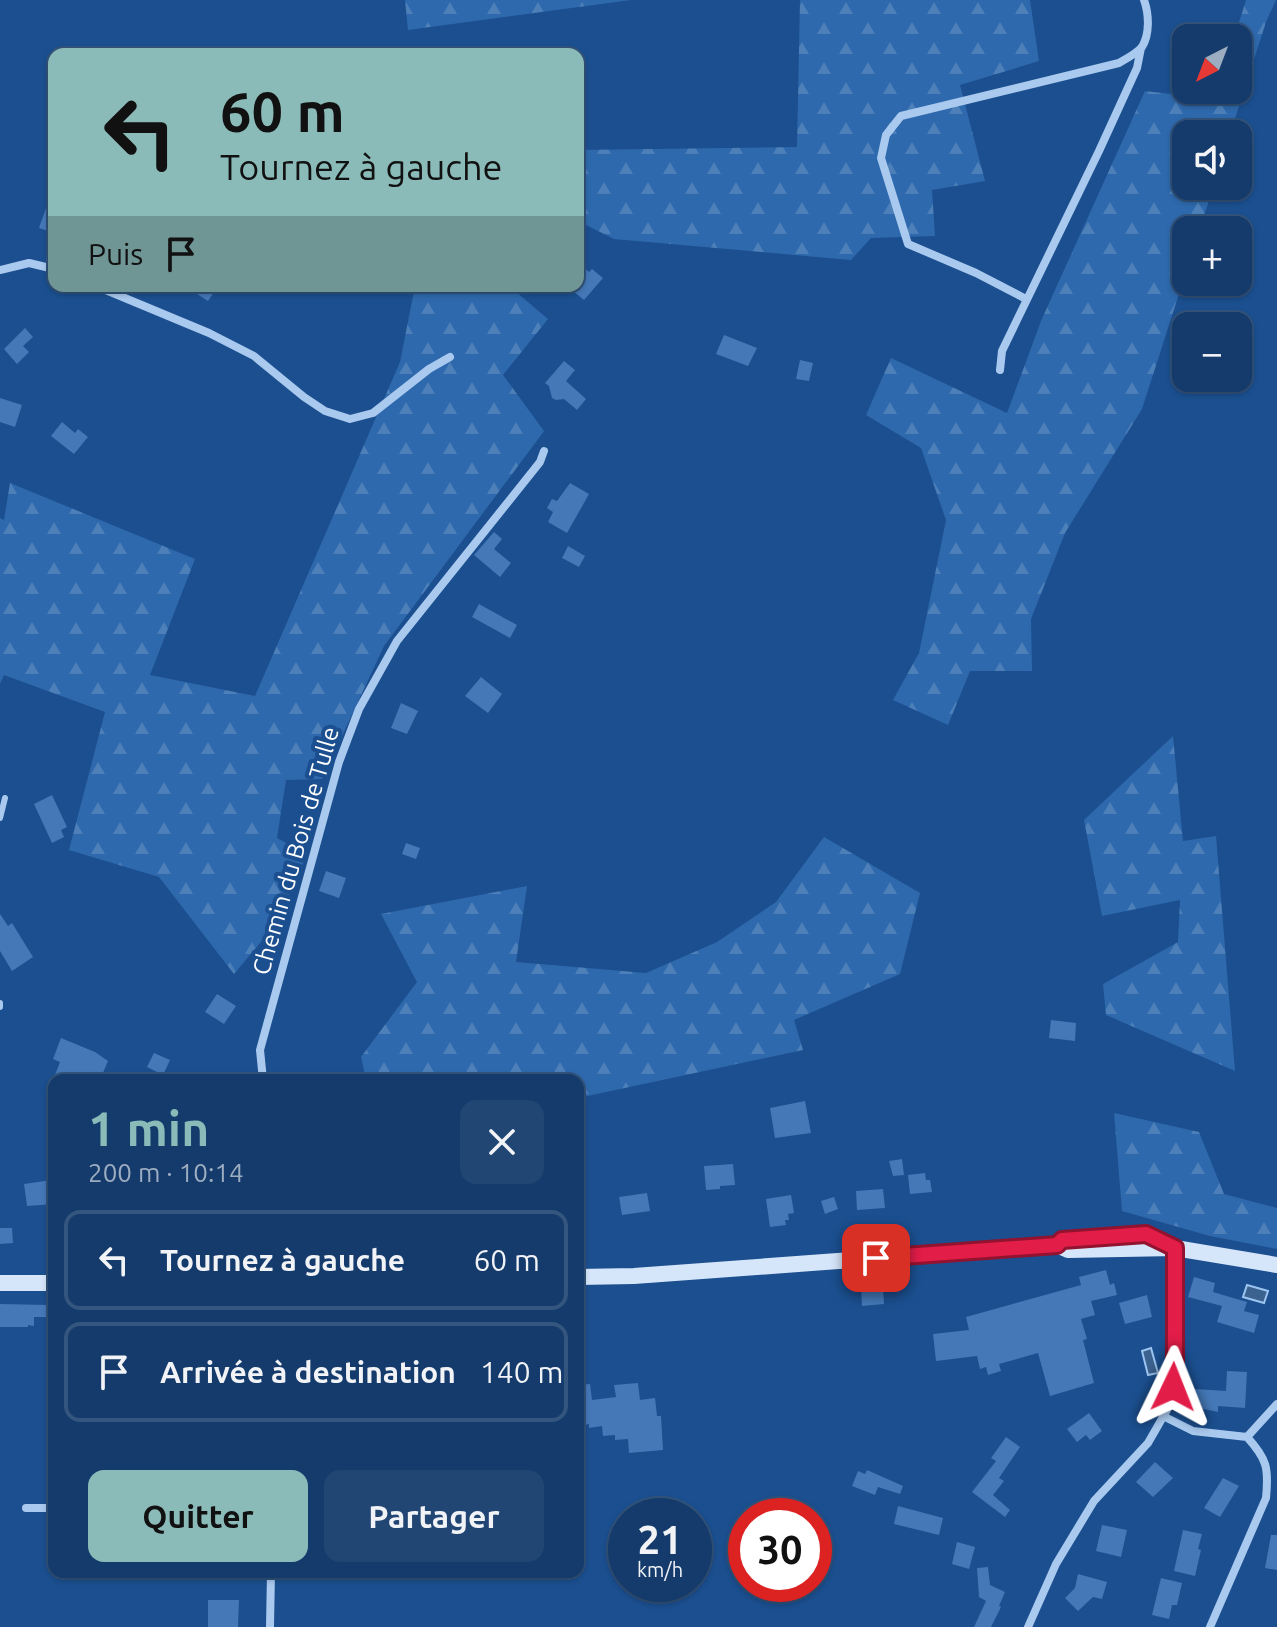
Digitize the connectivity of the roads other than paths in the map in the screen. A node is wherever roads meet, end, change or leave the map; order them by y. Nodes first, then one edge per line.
1 (1144, 0) edge
2 (1141, 48) junction
3 (48, 268) edge
4 (0, 270) edge
5 (110, 292) edge
6 (1026, 299) junction
7 (450, 357) dead end
8 (1000, 370) dead end
9 (544, 451) dead end
10 (5, 798) dead end
11 (0, 818) edge
12 (262, 1074) edge
13 (1175, 1248) junction
14 (1277, 1265) edge
15 (584, 1277) edge
16 (0, 1283) edge
17 (48, 1283) edge
18 (1277, 1404) edge
19 (1163, 1416) junction
20 (1247, 1437) junction
21 (26, 1508) dead end
22 (48, 1508) edge
23 (271, 1578) edge
24 (270, 1627) edge
25 (1028, 1627) edge
26 (1210, 1627) edge

1 - 2 street
2 - 6 street
2 - 6 street
3 - 4 street
5 - 7 street
6 - 8 street
9 - 12 street, Chemin du Bois de Tulle
10 - 11 lane
13 - 14 main road
13 - 15 main road
13 - 19 street
16 - 17 main road
18 - 20 street
19 - 20 street
19 - 25 street
20 - 26 street
21 - 22 street
23 - 24 street

